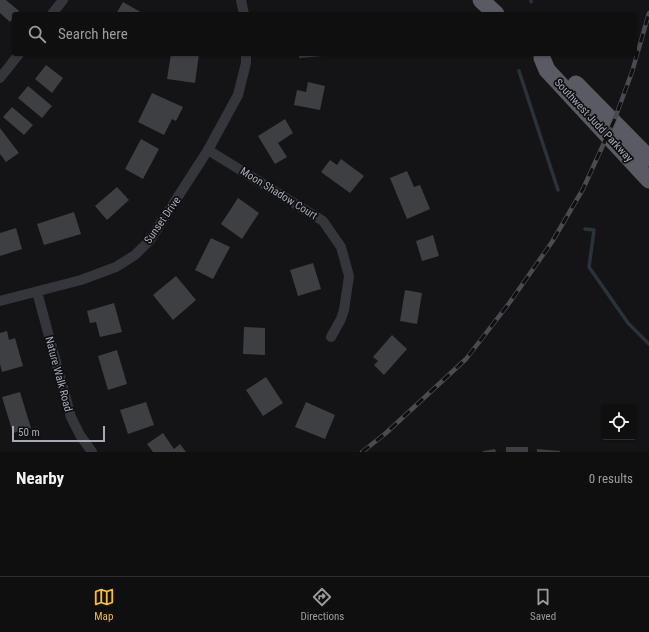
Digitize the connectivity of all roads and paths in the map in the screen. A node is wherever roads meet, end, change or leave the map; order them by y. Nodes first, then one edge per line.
1 (63, 0) edge
2 (241, 0) edge
3 (481, 0) edge
4 (54, 12) edge
5 (244, 12) edge
6 (494, 12) edge
7 (18, 56) edge
8 (246, 56) edge
9 (540, 56) edge
10 (0, 78) edge
11 (208, 150) junction
12 (649, 158) edge
13 (649, 180) edge
14 (37, 292) junction
15 (0, 301) edge
16 (331, 337) dead end
17 (92, 452) edge

1 - 4 street
2 - 5 street
3 - 6 highway
7 - 10 street
8 - 11 street, Sunset Drive
9 - 12 highway, Southwest Judd Parkway
9 - 13 highway, Southwest Judd Parkway
11 - 14 street, Sunset Drive
11 - 16 street, Moon Shadow Court
14 - 15 street, Sunset Drive
14 - 17 street, Nature Walk Road

